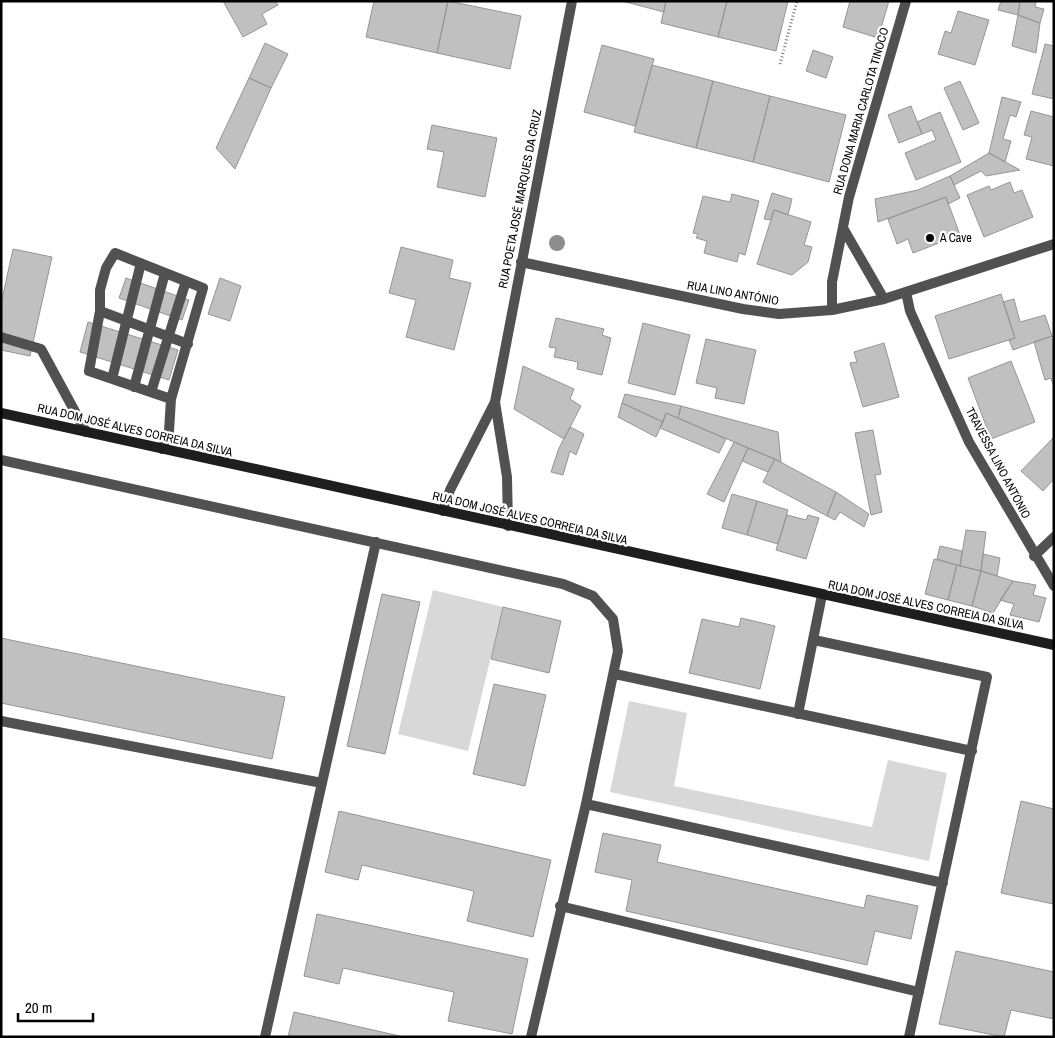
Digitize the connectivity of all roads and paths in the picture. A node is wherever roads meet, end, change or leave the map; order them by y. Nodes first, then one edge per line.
1 (572, 1) edge
2 (797, 1) edge
3 (906, 1) edge
4 (780, 64) dead end
5 (843, 228) junction
6 (1054, 244) edge
7 (521, 262) junction
8 (141, 263) junction
9 (165, 273) junction
10 (186, 281) junction
11 (906, 292) junction
12 (884, 299) junction
13 (832, 310) junction
14 (100, 311) junction
15 (126, 321) junction
16 (150, 330) junction
17 (1, 337) edge
18 (168, 337) junction
19 (188, 344) junction
20 (112, 379) junction
21 (134, 386) junction
22 (150, 392) junction
23 (172, 399) junction
24 (495, 402) junction
25 (1, 413) edge
26 (86, 432) junction
27 (162, 449) junction
28 (1, 460) edge
29 (443, 511) junction
30 (508, 526) junction
31 (1054, 537) edge
32 (376, 542) junction
33 (1034, 556) junction
34 (1054, 586) edge
35 (822, 595) junction
36 (814, 640) junction
37 (1054, 645) edge
38 (614, 674) junction
39 (798, 714) junction
40 (1, 721) edge
41 (972, 751) junction
42 (322, 783) junction
43 (586, 804) junction
44 (943, 883) junction
45 (560, 906) junction
46 (919, 992) junction
47 (265, 1037) edge
48 (532, 1037) edge
49 (909, 1037) edge

1 - 7 street, RUA POETA JOSÉ MARQUES DA CRUZ
2 - 4 path
3 - 5 street, RUA DONA MARIA CARLOTA TINOCO
5 - 12 street
5 - 13 street, RUA DONA MARIA CARLOTA TINOCO
6 - 11 street, RUA LINO ANTÓNIO
7 - 13 street, RUA LINO ANTÓNIO
7 - 24 street, RUA POETA JOSÉ MARQUES DA CRUZ
8 - 9 street
8 - 14 street
8 - 15 street
9 - 10 street
9 - 16 street
10 - 18 street
10 - 19 street
11 - 12 street, RUA LINO ANTÓNIO
11 - 33 street, TRAVESSA LINO ANTÓNIO
12 - 13 street, RUA LINO ANTÓNIO
14 - 15 street
14 - 20 street
15 - 16 street
15 - 20 street
16 - 18 street
16 - 21 street
17 - 26 street
18 - 19 street
18 - 22 street
19 - 23 street
20 - 21 street
21 - 22 street
22 - 23 street
23 - 27 street
24 - 29 street, RUA POETA JOSÉ MARQUES DA CRUZ
24 - 30 street, RUA POETA JOSÉ MARQUES DA CRUZ
25 - 26 main road, RUA DOM JOSÉ ALVES CORREIA DA SILVA
26 - 27 main road, RUA DOM JOSÉ ALVES CORREIA DA SILVA
27 - 29 main road, RUA DOM JOSÉ ALVES CORREIA DA SILVA
28 - 32 street
29 - 30 main road, RUA DOM JOSÉ ALVES CORREIA DA SILVA
30 - 35 main road, RUA DOM JOSÉ ALVES CORREIA DA SILVA
31 - 33 street
32 - 38 street
32 - 42 street
33 - 34 street, TRAVESSA LINO ANTÓNIO
35 - 36 street
35 - 37 main road, RUA DOM JOSÉ ALVES CORREIA DA SILVA
36 - 39 street
36 - 41 street
38 - 39 street
38 - 43 street
39 - 41 street
40 - 42 street
41 - 44 street
42 - 47 street
43 - 44 street
43 - 45 street
44 - 46 street
45 - 46 street
45 - 48 street
46 - 49 street

